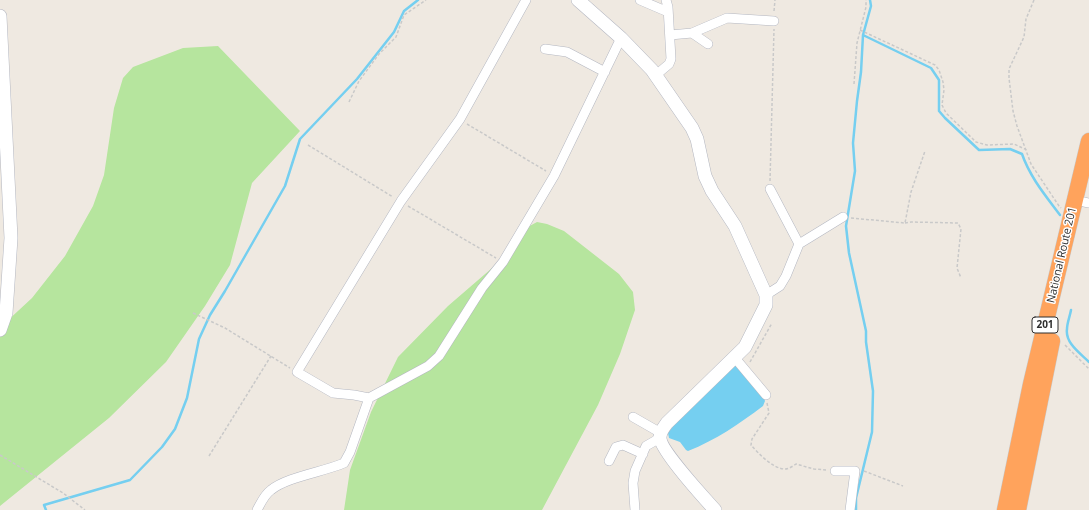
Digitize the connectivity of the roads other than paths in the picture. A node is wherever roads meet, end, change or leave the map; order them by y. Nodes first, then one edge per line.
1 (526, 0) edge
2 (578, 0) edge
3 (640, 0) edge
4 (666, 0) edge
5 (668, 12) junction
6 (0, 16) edge
7 (774, 21) road end
8 (692, 33) junction
9 (670, 34) junction
10 (621, 38) junction
11 (708, 44) dead end
12 (545, 49) dead end
13 (605, 72) junction
14 (656, 75) junction
15 (1089, 141) edge
16 (1089, 184) edge
17 (770, 189) road end
18 (1082, 206) edge
19 (843, 217) road end
20 (799, 244) junction
21 (766, 295) junction
22 (0, 330) edge
23 (735, 358) junction
24 (765, 394) road end
25 (369, 398) junction
26 (633, 417) dead end
27 (660, 435) junction
28 (643, 454) junction
29 (609, 461) dead end
30 (835, 470) road end
31 (256, 510) edge
32 (635, 510) edge
33 (715, 510) edge
34 (850, 510) edge
35 (1005, 510) edge
36 (1018, 510) edge

1 - 25 street
2 - 10 street
3 - 5 street
4 - 5 street
5 - 9 street
6 - 22 street
7 - 8 street
8 - 9 street
8 - 11 street
9 - 14 street
10 - 13 street
10 - 14 street
12 - 13 street
13 - 25 street
14 - 21 street
15 - 18 highway, National Route 201 / 201
16 - 18 highway, National Route 201 / 201
17 - 20 street
18 - 35 highway, National Route 201 / 201
18 - 36 highway, National Route 201 / 201
19 - 20 street
20 - 21 street
21 - 23 street
23 - 24 street
23 - 27 street
25 - 31 street
26 - 27 street
27 - 28 street
27 - 33 street
28 - 29 street
28 - 32 street
30 - 34 street

